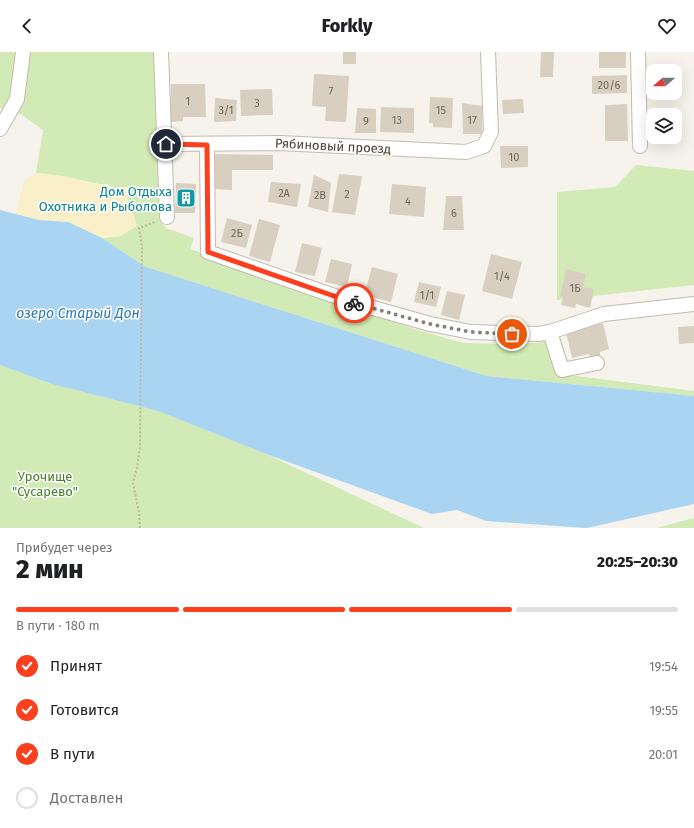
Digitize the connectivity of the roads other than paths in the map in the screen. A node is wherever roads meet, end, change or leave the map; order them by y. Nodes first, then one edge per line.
1 (22, 52) edge
2 (161, 52) edge
3 (488, 52) edge
4 (638, 52) edge
5 (0, 129) edge
6 (166, 144) junction
7 (207, 145) junction
8 (640, 146) dead end
9 (168, 217) road end
10 (694, 304) edge
11 (550, 332) junction
12 (597, 363) dead end

1 - 5 street
2 - 6 street
3 - 7 street, Рябиновый проезд
4 - 8 street
6 - 7 street, Рябиновый проезд
6 - 9 street
7 - 11 street
10 - 11 street
11 - 12 street

